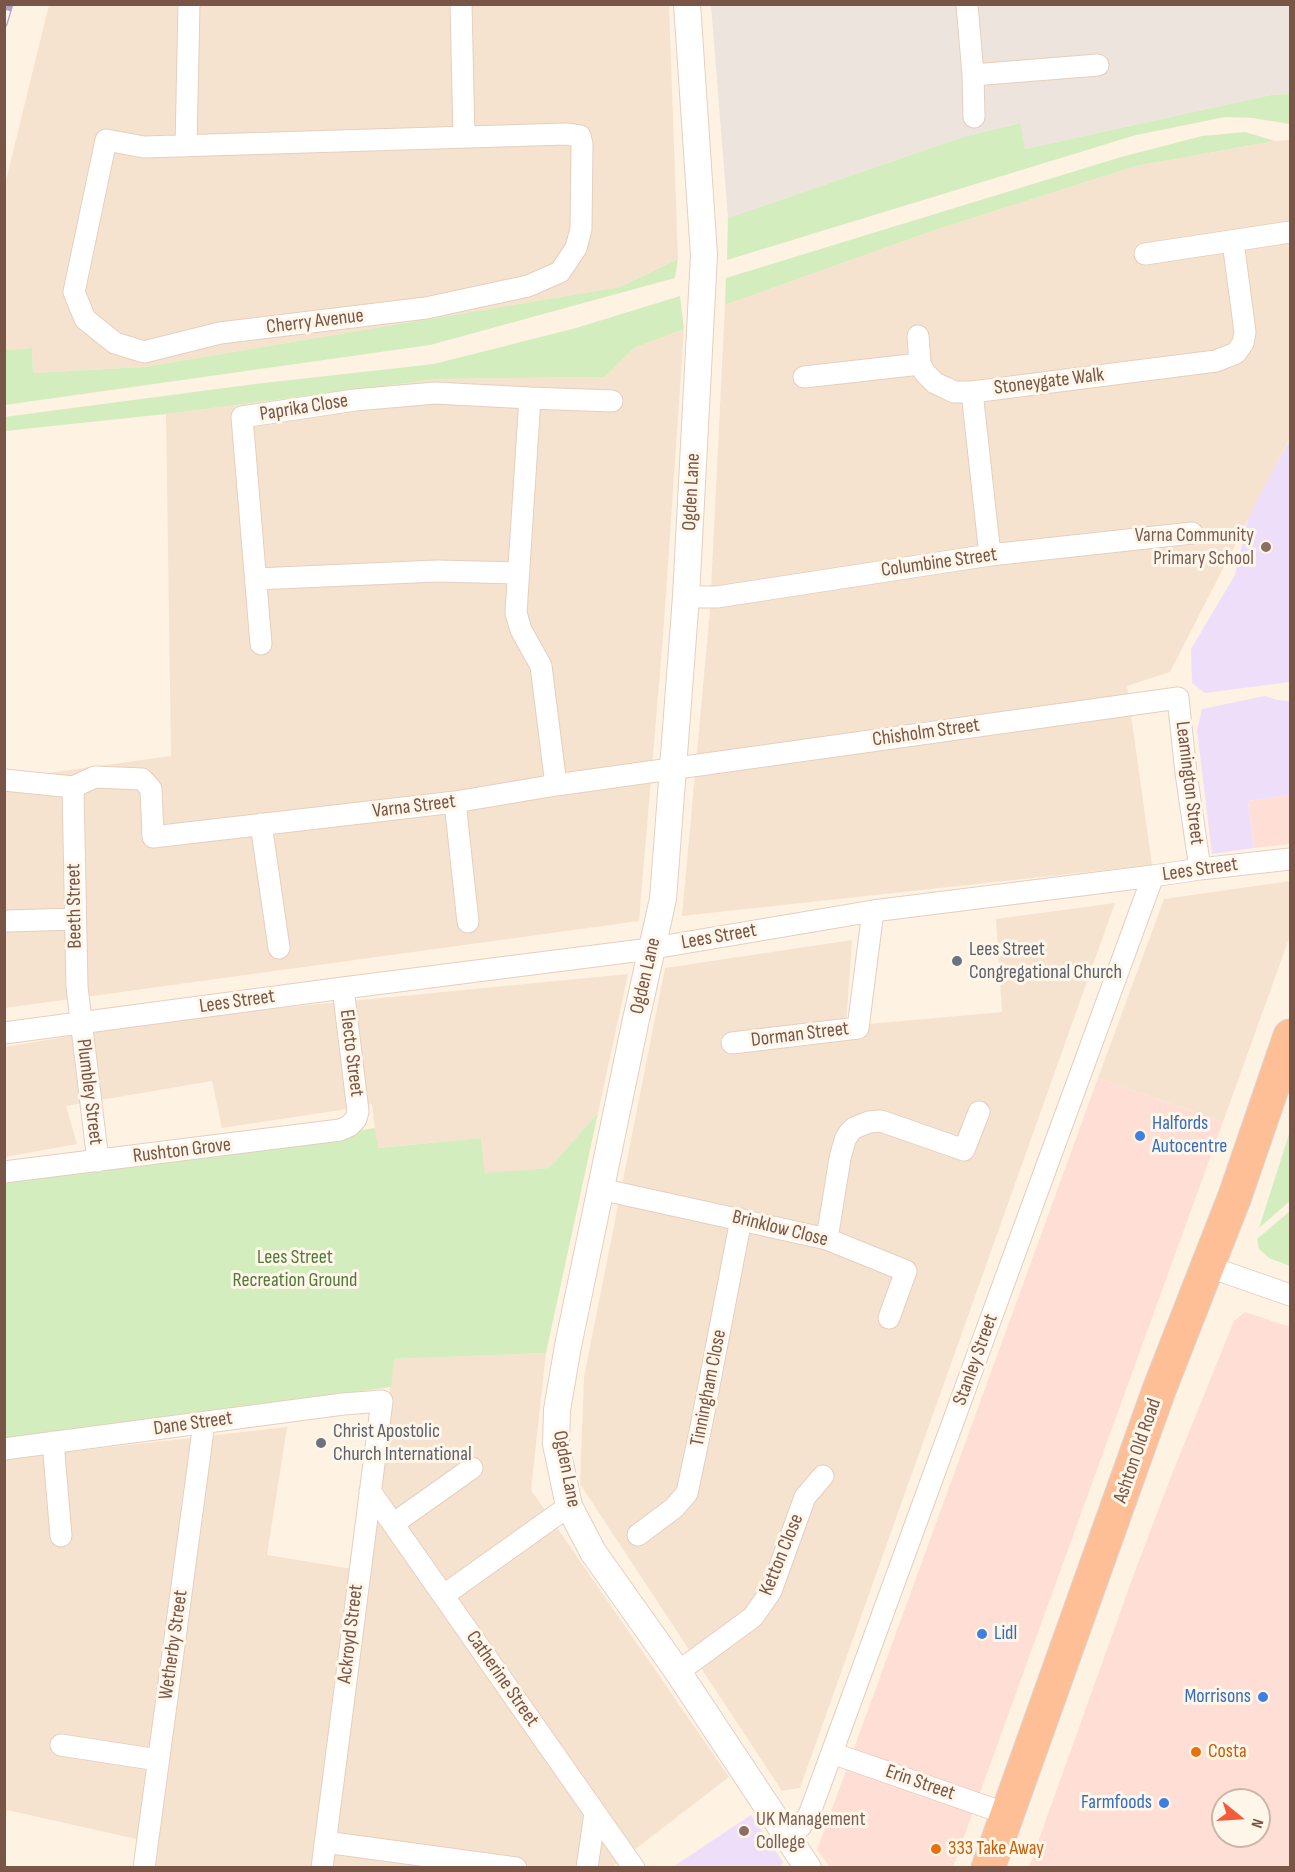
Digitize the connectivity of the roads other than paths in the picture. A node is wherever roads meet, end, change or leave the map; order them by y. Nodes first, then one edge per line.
1 (189, 4) edge
2 (461, 4) edge
3 (687, 4) edge
4 (967, 4) edge
5 (1098, 65) dead end
6 (973, 75) junction
7 (974, 117) dead end
8 (464, 137) junction
9 (186, 146) junction
10 (1290, 232) edge
11 (1233, 242) junction
12 (1144, 254) dead end
13 (918, 336) dead end
14 (920, 364) junction
15 (804, 378) dead end
16 (972, 392) junction
17 (530, 398) junction
18 (612, 401) dead end
19 (1192, 532) dead end
20 (990, 555) junction
21 (518, 573) junction
22 (256, 579) junction
23 (686, 597) junction
24 (261, 645) dead end
25 (1178, 698) joint
26 (673, 768) junction
27 (4, 780) edge
28 (556, 785) junction
29 (73, 787) junction
30 (455, 802) junction
31 (261, 824) junction
32 (1290, 859) edge
33 (1200, 868) junction
34 (1152, 876) junction
35 (873, 911) junction
36 (75, 919) junction
37 (8, 921) dead end
38 (468, 922) dead end
39 (279, 948) dead end
40 (652, 949) junction
41 (343, 988) junction
42 (80, 1024) junction
43 (4, 1033) edge
44 (1290, 1036) edge
45 (732, 1043) dead end
46 (979, 1112) dead end
47 (356, 1119) joint
48 (98, 1161) junction
49 (4, 1172) edge
50 (600, 1189) junction
51 (741, 1220) junction
52 (827, 1239) junction
53 (1207, 1266) junction
54 (1290, 1295) edge
55 (889, 1318) dead end
56 (382, 1401) joint
57 (204, 1423) junction
58 (53, 1442) junction
59 (4, 1449) edge
60 (472, 1468) dead end
61 (822, 1476) dead end
62 (370, 1491) junction
63 (569, 1506) junction
64 (393, 1524) junction
65 (638, 1534) dead end
66 (61, 1536) dead end
67 (444, 1595) junction
68 (678, 1672) junction
69 (61, 1745) dead end
70 (832, 1753) junction
71 (158, 1760) junction
72 (594, 1813) junction
73 (1007, 1814) junction
74 (787, 1835) junction
75 (325, 1842) junction
76 (805, 1866) edge
77 (144, 1868) edge
78 (321, 1868) edge
79 (516, 1868) edge
80 (587, 1868) edge
81 (634, 1868) edge
82 (988, 1868) edge

1 - 9 street
2 - 8 street
3 - 23 street, Ogden Lane
4 - 6 street
5 - 6 street
6 - 7 street
8 - 9 street, Cherry Avenue
8 - 9 street, Cherry Avenue
10 - 11 street
11 - 12 street
11 - 16 street, Stoneygate Walk
13 - 14 street
14 - 15 street
14 - 16 street
16 - 20 street, Stoneygate Walk
17 - 18 street, Paprika Close
17 - 21 street
17 - 22 street, Paprika Close
19 - 20 street, Columbine Street
20 - 23 street, Columbine Street
21 - 22 street
21 - 28 street
22 - 24 street, Paprika Close
23 - 26 street, Ogden Lane
25 - 26 street, Chisholm Street
25 - 33 street, Leamington Street
26 - 28 street, Varna Street
26 - 40 street, Ogden Lane
27 - 29 street
28 - 30 street, Varna Street
29 - 31 street, Varna Street
29 - 36 street, Beeth Street
30 - 31 street, Varna Street
30 - 38 street
31 - 39 street
32 - 33 street, Lees Street
33 - 34 street, Lees Street
34 - 35 street, Lees Street
34 - 70 street, Stanley Street
35 - 40 street, Lees Street
35 - 45 street, Dorman Street
36 - 37 street
36 - 42 street, Beeth Street
40 - 41 street, Lees Street
40 - 50 street, Ogden Lane
41 - 42 street, Lees Street
41 - 47 street, Electo Street
42 - 43 street, Lees Street
42 - 48 street, Plumbley Street
44 - 53 highway, Ashton Old Road
46 - 52 street
47 - 48 street, Rushton Grove
48 - 49 street, Rushton Grove
50 - 51 street, Brinklow Close
50 - 63 street, Ogden Lane
51 - 52 street, Brinklow Close
51 - 65 street, Tinningham Close
52 - 55 street, Brinklow Close
53 - 54 street
53 - 73 highway, Ashton Old Road
56 - 57 street, Dane Street
56 - 62 street, Ackroyd Street
57 - 58 street, Dane Street
57 - 71 street, Wetherby Street
58 - 59 street, Dane Street
58 - 66 street
60 - 64 street
61 - 68 street, Ketton Close
62 - 64 street, Catherine Street
62 - 75 street, Ackroyd Street
63 - 67 street
63 - 68 street, Ogden Lane
64 - 67 street, Catherine Street
67 - 72 street, Catherine Street
68 - 74 street, Ogden Lane
69 - 71 street
70 - 73 street, Erin Street
70 - 74 street, Stanley Street
71 - 77 street, Wetherby Street
72 - 80 street
72 - 81 street, Catherine Street
73 - 82 highway, Ashton Old Road
74 - 76 street, Ogden Lane
75 - 78 street, Ackroyd Street
75 - 79 street

